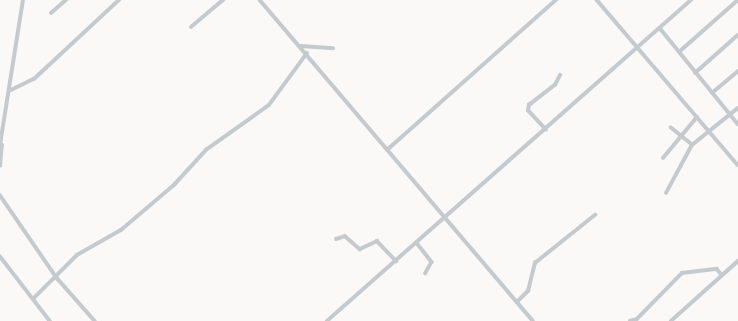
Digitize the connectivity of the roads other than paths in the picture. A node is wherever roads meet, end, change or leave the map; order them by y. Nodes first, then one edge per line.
1 (23, 0) edge
2 (66, 0) edge
3 (119, 0) edge
4 (223, 0) edge
5 (260, 0) edge
6 (556, 0) edge
7 (597, 0) edge
8 (691, 0) edge
9 (738, 0) edge
10 (50, 14) dead end
11 (191, 27) dead end
12 (660, 28) junction
13 (738, 35) edge
14 (301, 46) junction
15 (333, 48) dead end
16 (636, 49) junction
17 (680, 52) junction
18 (307, 53) junction
19 (738, 71) edge
20 (695, 73) junction
21 (560, 75) dead end
22 (11, 90) junction
23 (712, 93) junction
24 (738, 108) edge
25 (730, 115) junction
26 (697, 117) junction
27 (738, 124) edge
28 (671, 128) dead end
29 (546, 130) junction
30 (709, 131) junction
31 (680, 138) junction
32 (1, 145) edge
33 (692, 145) junction
34 (387, 150) junction
35 (663, 158) dead end
36 (738, 165) edge
37 (0, 166) edge
38 (666, 193) dead end
39 (0, 195) edge
40 (596, 215) dead end
41 (444, 218) junction
42 (336, 238) dead end
43 (417, 243) junction
44 (0, 256) edge
45 (396, 261) junction
46 (738, 261) edge
47 (426, 273) dead end
48 (722, 275) junction
49 (57, 278) junction
50 (32, 299) junction
51 (517, 302) junction
52 (50, 321) edge
53 (95, 321) edge
54 (327, 321) edge
55 (533, 321) edge
56 (630, 321) edge
57 (671, 321) edge

1 - 22 street
2 - 10 street
3 - 22 street
4 - 11 street
5 - 14 street
6 - 34 street
7 - 16 street
8 - 12 street
9 - 17 street
12 - 16 street
12 - 17 street
13 - 20 street
14 - 15 street
14 - 18 street
16 - 26 street
16 - 29 street
17 - 20 street
18 - 34 street
18 - 49 street
19 - 23 street
20 - 23 street
21 - 29 street
22 - 32 street
23 - 25 street
24 - 25 street
25 - 27 street
25 - 30 street
26 - 30 street
26 - 31 street
28 - 31 street
29 - 41 street
30 - 33 street
30 - 36 street
31 - 33 street
31 - 35 street
32 - 37 street
33 - 38 street
34 - 41 street
39 - 49 street
40 - 51 street
41 - 43 street
41 - 51 street
42 - 45 street
43 - 45 street
43 - 47 street
44 - 50 street
45 - 54 street
46 - 48 street
48 - 56 street
48 - 57 street
49 - 50 street
49 - 53 street
50 - 52 street
51 - 55 street

